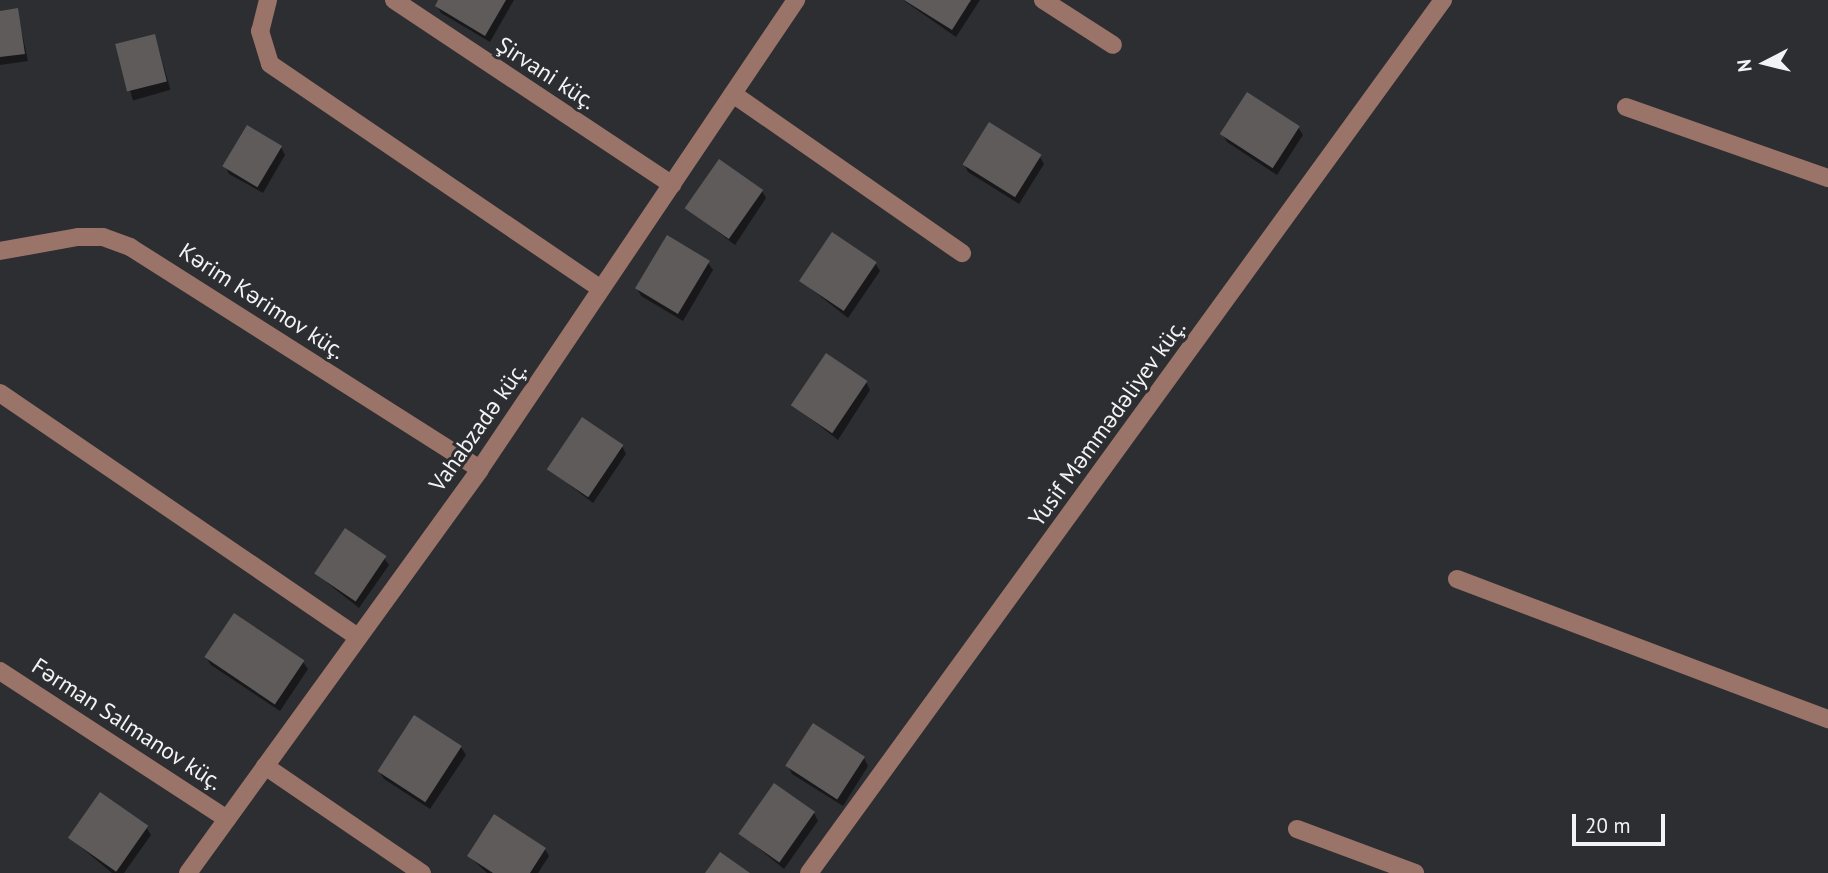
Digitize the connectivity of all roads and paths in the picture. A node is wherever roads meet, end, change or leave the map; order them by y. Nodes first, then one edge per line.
1 (268, 0) edge
2 (394, 0) edge
3 (796, 0) edge
4 (1043, 0) edge
5 (1443, 0) edge
6 (1114, 45) dead end
7 (733, 94) junction
8 (1626, 107) dead end
9 (1828, 178) edge
10 (672, 185) junction
11 (0, 251) edge
12 (962, 253) dead end
13 (601, 289) junction
14 (0, 393) edge
15 (480, 469) junction
16 (1457, 579) dead end
17 (358, 637) junction
18 (0, 671) edge
19 (1828, 719) edge
20 (265, 766) junction
21 (227, 819) junction
22 (1297, 829) dead end
23 (188, 873) edge
24 (422, 873) edge
25 (809, 873) edge
26 (1415, 873) edge

1 - 13 street
2 - 10 street, Şirvani küç.
3 - 7 street, Vahabzadə küç.
4 - 6 street
5 - 25 street, Yusif Məmmədəliyev küç.
7 - 10 street, Vahabzadə küç.
7 - 12 street
8 - 9 street
10 - 13 street, Vahabzadə küç.
11 - 15 street, Kərim Kərimov küç.
13 - 15 street, Vahabzadə küç.
14 - 17 street
15 - 17 street, Vahabzadə küç.
16 - 19 street
17 - 20 street, Vahabzadə küç.
18 - 21 street, Fərman Salmanov küç.
20 - 21 street, Vahabzadə küç.
20 - 24 street
21 - 23 street, Vahabzadə küç.
22 - 26 street

